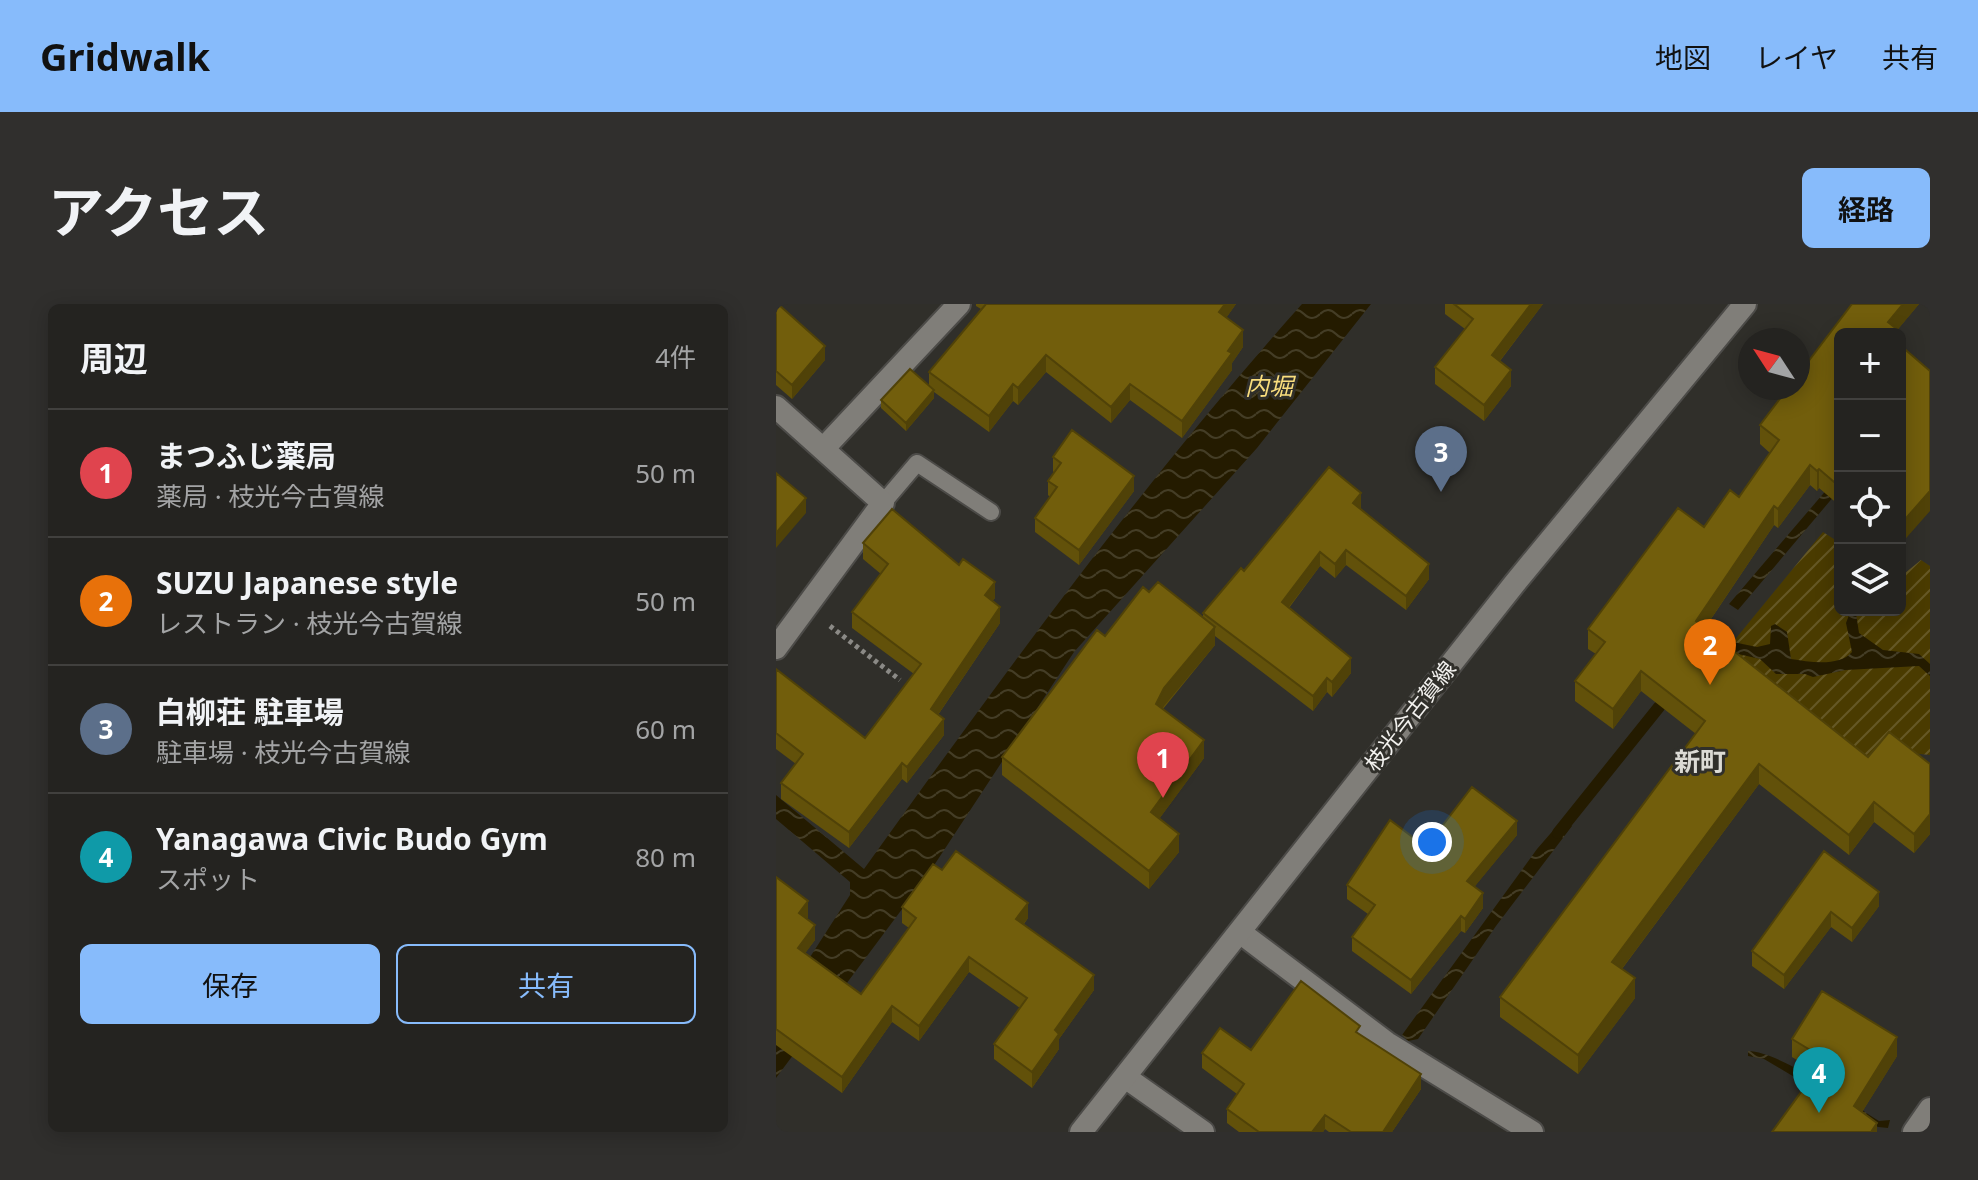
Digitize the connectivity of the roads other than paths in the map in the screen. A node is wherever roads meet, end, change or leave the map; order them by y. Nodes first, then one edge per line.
1 (959, 304) edge
2 (1745, 304) edge
3 (776, 407) edge
4 (824, 448) junction
5 (883, 503) junction
6 (991, 512) dead end
7 (776, 648) edge
8 (1241, 933) junction
9 (1125, 1077) junction
10 (1930, 1109) edge
11 (1081, 1132) edge
12 (1203, 1132) edge
13 (1532, 1132) edge
14 (1914, 1132) edge

1 - 4 main road
2 - 8 main road, 枝光今古賀線
3 - 4 main road
4 - 5 main road
5 - 6 lane
5 - 7 main road
8 - 9 main road, 枝光今古賀線
8 - 13 main road
9 - 11 main road, 枝光今古賀線
9 - 12 main road
10 - 14 main road

